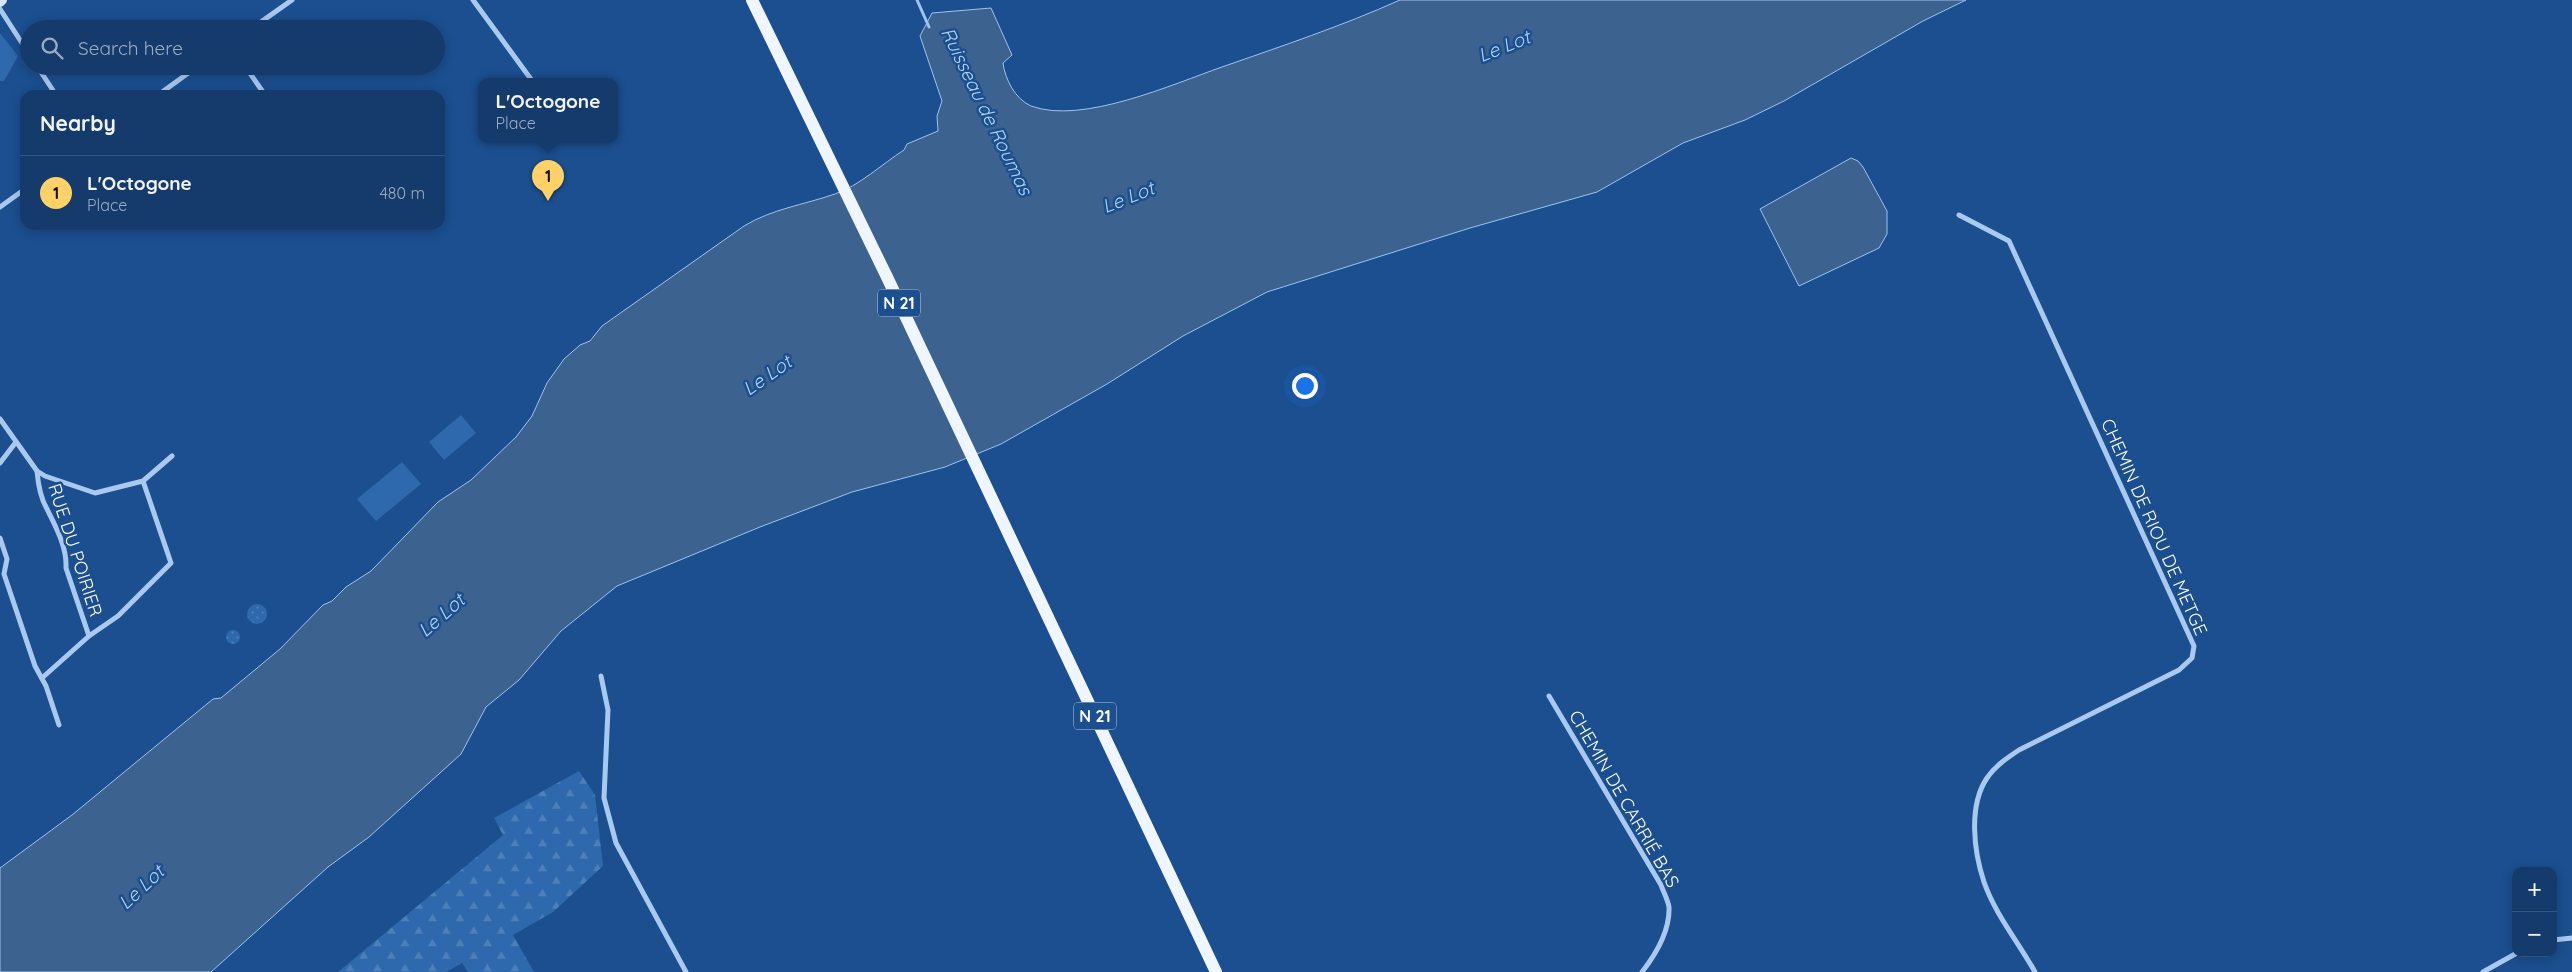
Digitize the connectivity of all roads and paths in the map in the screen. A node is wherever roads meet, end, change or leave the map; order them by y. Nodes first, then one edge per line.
1 (292, 0) edge
2 (473, 0) edge
3 (752, 0) edge
4 (0, 9) edge
5 (264, 20) edge
6 (20, 40) edge
7 (43, 75) edge
8 (186, 75) edge
9 (251, 75) edge
10 (530, 78) edge
11 (53, 90) edge
12 (165, 90) edge
13 (262, 90) edge
14 (20, 193) edge
15 (0, 207) edge
16 (1959, 215) dead end
17 (0, 419) edge
18 (16, 442) junction
19 (172, 456) dead end
20 (0, 463) edge
21 (37, 471) junction
22 (143, 481) junction
23 (0, 538) edge
24 (89, 636) junction
25 (601, 676) dead end
26 (42, 678) junction
27 (1549, 696) dead end
28 (59, 725) dead end
29 (2572, 938) edge
30 (2557, 940) edge
31 (2512, 956) edge
32 (686, 972) edge
33 (1216, 972) edge
34 (1642, 972) edge
35 (2035, 972) edge
36 (2483, 972) edge

1 - 5 street
2 - 10 street
3 - 33 main road, N 21
4 - 6 street
7 - 11 street
8 - 12 street
9 - 13 street
14 - 15 street
16 - 35 street, CHEMIN DE RIOU DE METGE
17 - 18 street
18 - 20 street
18 - 21 street
19 - 22 street
21 - 22 street
21 - 24 street, RUE DU POIRIER
22 - 24 street
23 - 26 street
24 - 26 street
25 - 32 street
26 - 28 street
27 - 34 street, CHEMIN DE CARRIÉ BAS
29 - 30 street
31 - 36 street

